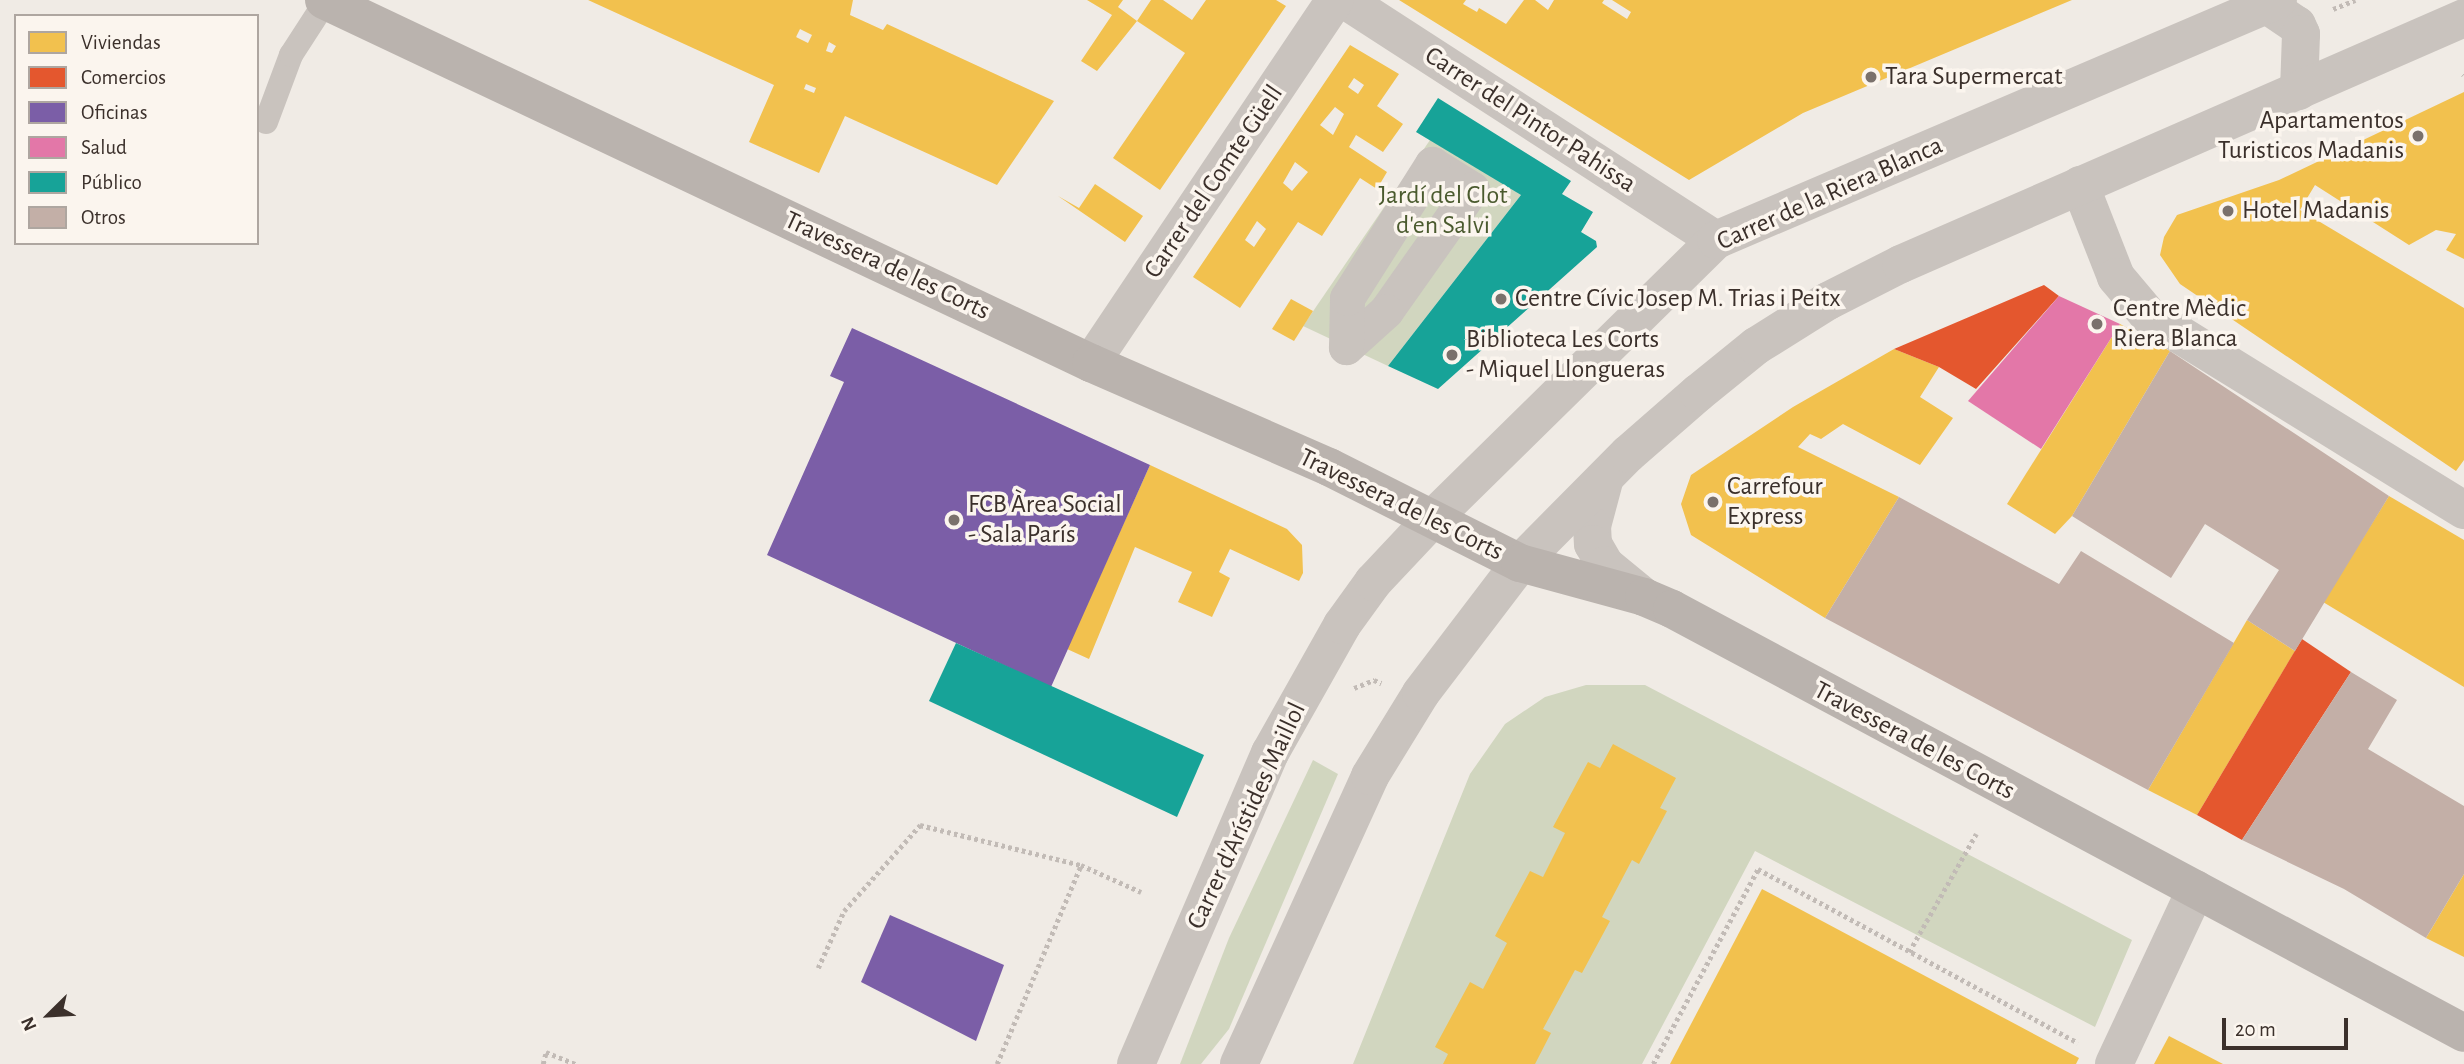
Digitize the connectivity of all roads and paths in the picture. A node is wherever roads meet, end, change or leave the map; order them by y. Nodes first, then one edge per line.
1 (325, 0) edge
2 (1335, 0) edge
3 (1345, 0) edge
4 (2355, 0) edge
5 (2281, 10) edge
6 (2460, 25) edge
7 (2300, 91) junction
8 (266, 122) dead end
9 (1432, 164) joint
10 (2080, 185) junction
11 (1716, 240) junction
12 (1091, 363) junction
13 (1604, 479) junction
14 (2464, 510) edge
15 (1434, 517) junction
16 (1520, 563) junction
17 (1644, 597) junction
18 (1976, 834) dead end
19 (1081, 865) junction
20 (2196, 889) junction
21 (1141, 892) dead end
22 (1909, 952) junction
23 (818, 968) dead end
24 (2464, 1033) edge
25 (2081, 1045) dead end
26 (543, 1064) edge
27 (576, 1064) edge
28 (997, 1064) edge
29 (1136, 1064) edge
30 (1239, 1064) edge
31 (1653, 1064) edge
32 (2114, 1064) edge

1 - 8 lane
1 - 12 main road, Travessera de les Corts
2 - 12 street, Carrer del Comte Güell
3 - 11 street, Carrer del Pintor Pahissa
4 - 5 path
5 - 7 street
5 - 11 street, Carrer de la Riera Blanca
6 - 7 street
7 - 10 street
9 - 9 street
10 - 13 street
10 - 14 street
11 - 15 street, Carrer de la Riera Blanca
12 - 15 main road, Travessera de les Corts
13 - 16 street
13 - 17 street
15 - 16 main road, Travessera de les Corts
15 - 29 street, Carrer d'Arístides Maillol
16 - 17 main road, Travessera de les Corts
16 - 30 street
17 - 20 main road, Travessera de les Corts
18 - 22 path
19 - 21 path
19 - 23 path
19 - 28 path
20 - 24 main road, Travessera de les Corts
20 - 32 street
22 - 25 path
22 - 31 path
26 - 27 path

